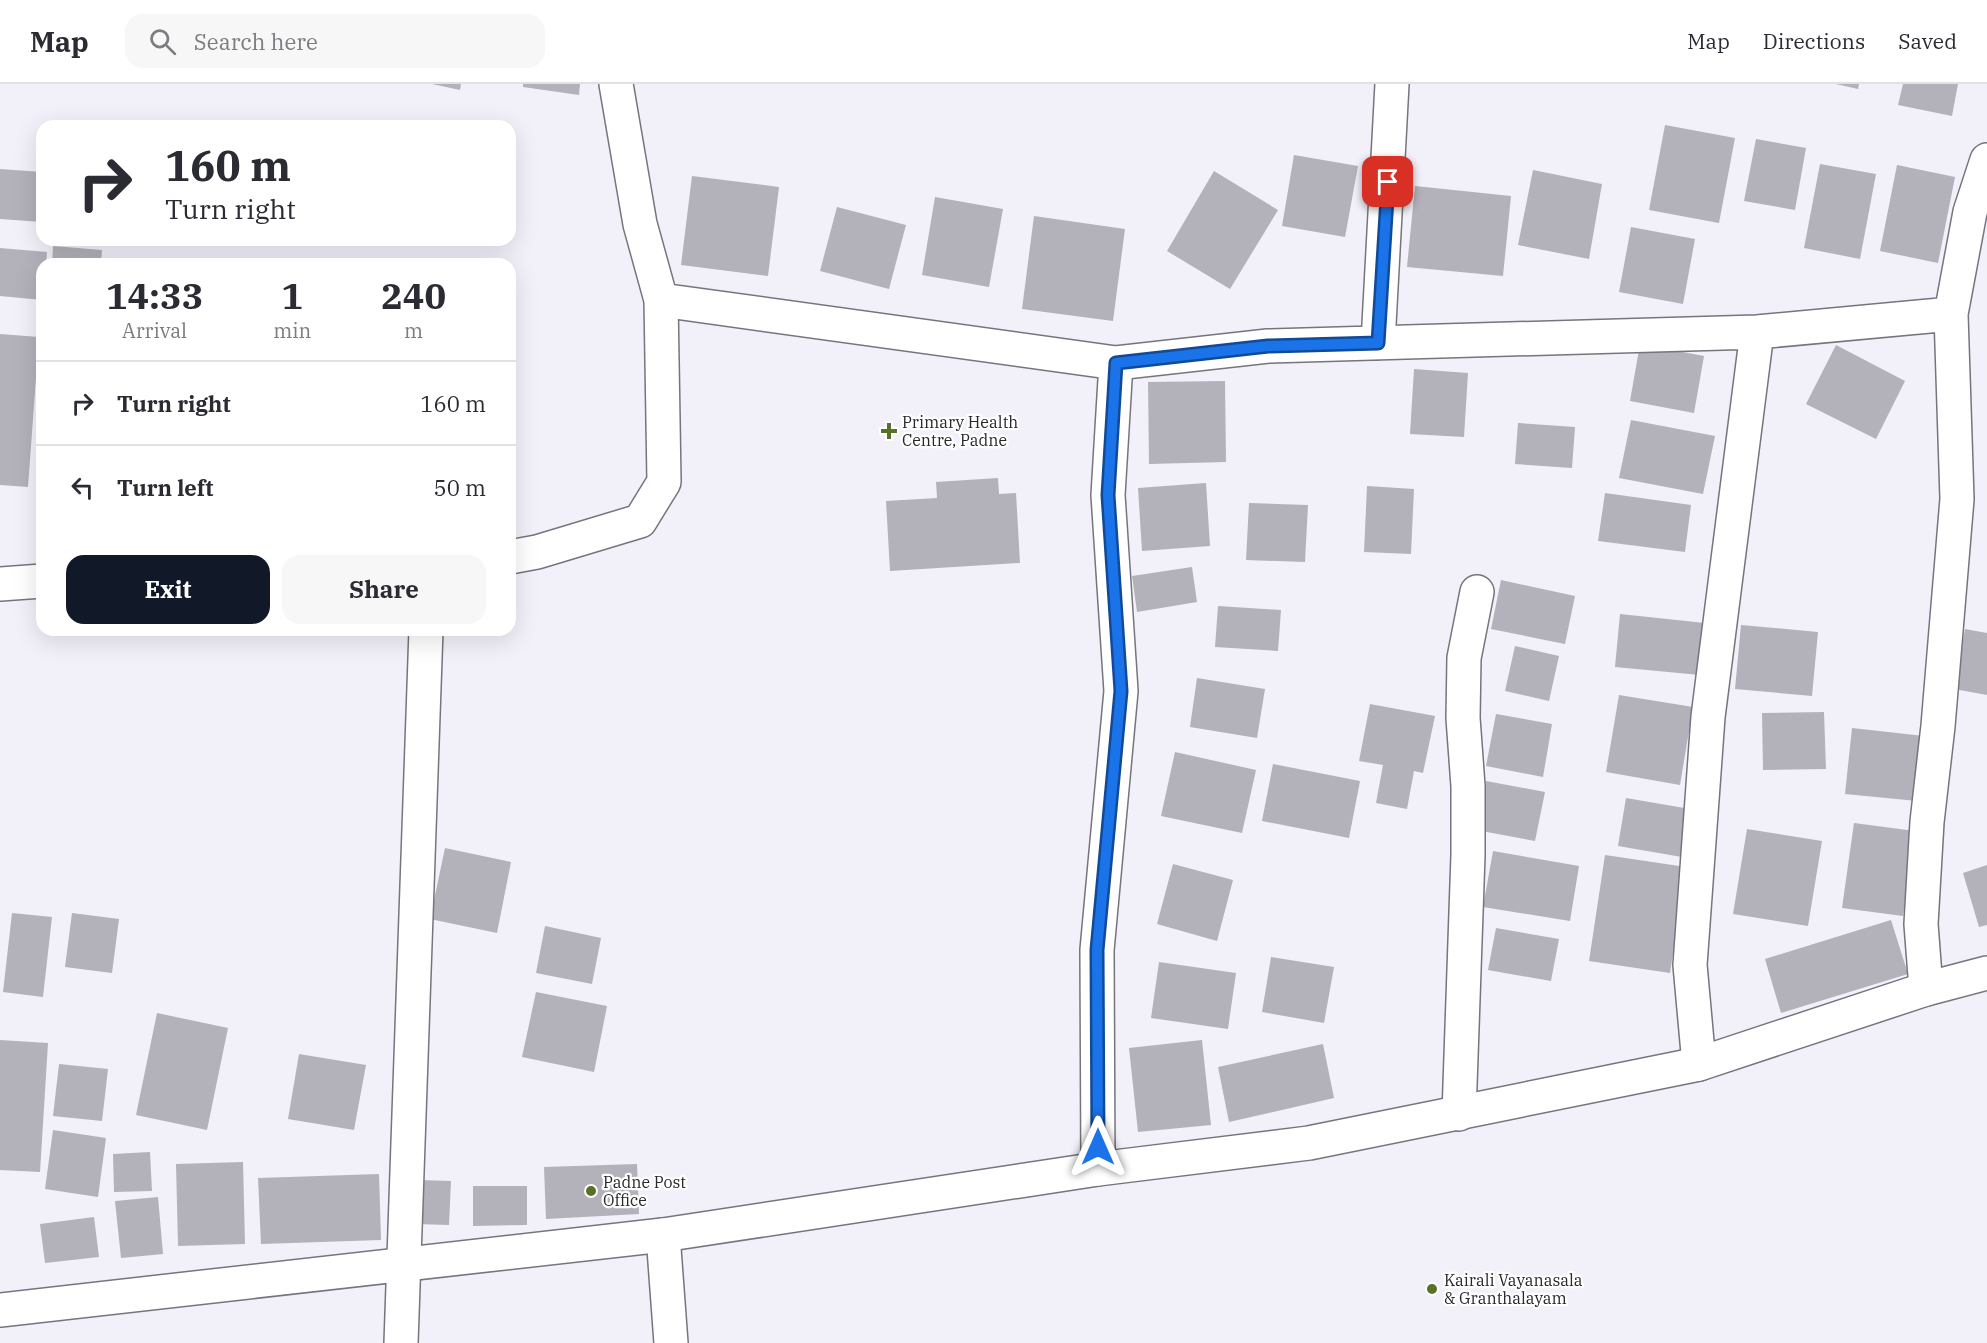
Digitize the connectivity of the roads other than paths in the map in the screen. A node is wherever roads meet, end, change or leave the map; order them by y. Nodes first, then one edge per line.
1 (616, 84) edge
2 (1392, 84) edge
3 (1987, 160) edge
4 (661, 300) junction
5 (1951, 314) junction
6 (1757, 332) junction
7 (1378, 343) junction
8 (1116, 363) junction
9 (516, 556) edge
10 (36, 581) edge
11 (0, 584) edge
12 (1477, 592) dead end
13 (426, 636) edge
14 (1987, 973) edge
15 (1926, 989) junction
16 (1699, 1064) junction
17 (1459, 1114) junction
18 (1098, 1169) junction
19 (663, 1235) junction
20 (404, 1265) junction
21 (0, 1310) edge
22 (401, 1343) edge
23 (671, 1343) edge

1 - 4 street
2 - 7 street
3 - 5 street
4 - 8 street
4 - 9 street
5 - 6 street
5 - 15 street
6 - 7 street
6 - 16 street
7 - 8 street
8 - 18 street
10 - 11 street
12 - 17 street
13 - 20 street
14 - 15 street
15 - 16 street
16 - 17 street
17 - 18 street
18 - 19 street
19 - 20 street
19 - 23 street
20 - 21 street
20 - 22 street

